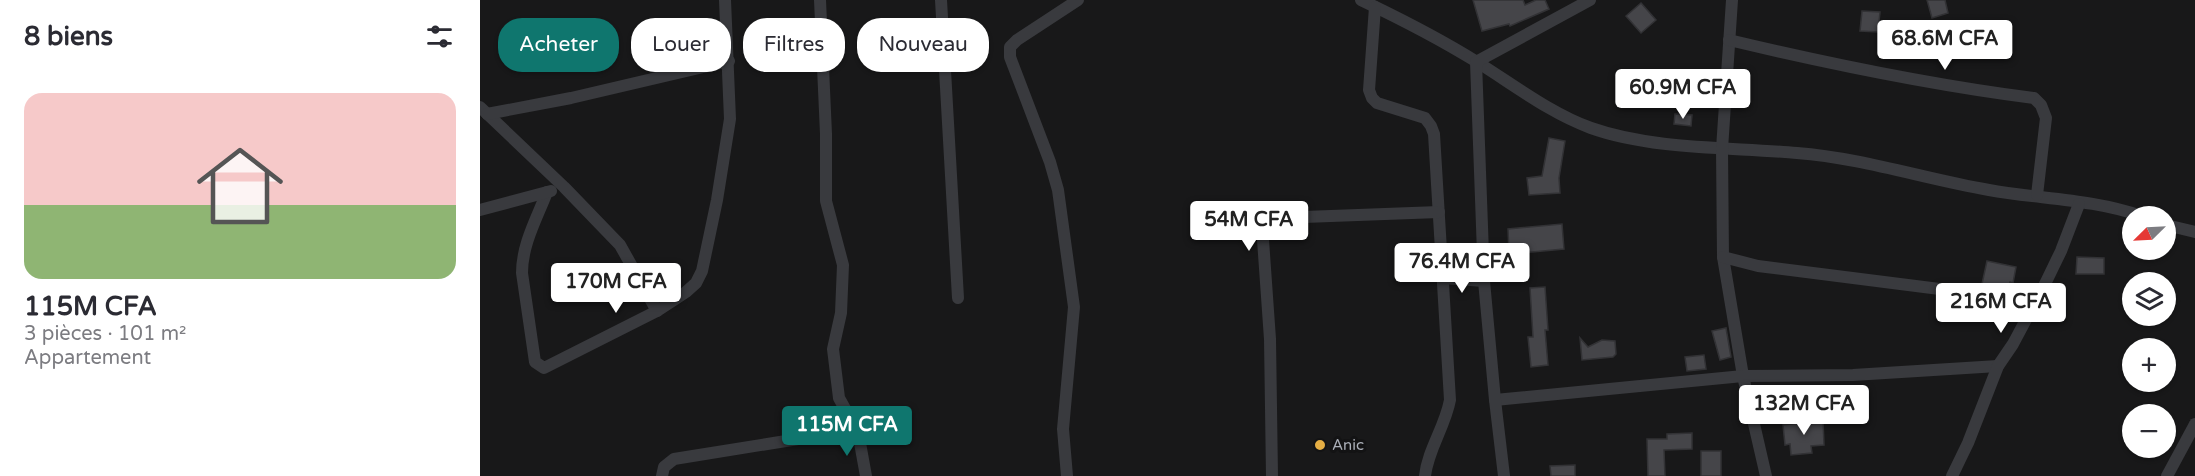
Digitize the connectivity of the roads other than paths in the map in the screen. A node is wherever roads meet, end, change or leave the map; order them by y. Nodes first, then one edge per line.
1 (726, 0) edge
2 (820, 0) edge
3 (941, 0) edge
4 (1078, 0) edge
5 (1361, 0) edge
6 (1590, 0) edge
7 (1732, 0) edge
8 (1376, 7) junction
9 (727, 18) edge
10 (1729, 40) junction
11 (1476, 62) junction
12 (682, 72) edge
13 (729, 72) edge
14 (484, 111) edge
15 (1722, 149) junction
16 (564, 187) junction
17 (547, 192) junction
18 (2037, 195) junction
19 (2079, 204) junction
20 (480, 210) edge
21 (2122, 211) edge
22 (1438, 212) junction
23 (2176, 227) edge
24 (2195, 232) edge
25 (1723, 257) junction
26 (1443, 278) junction
27 (1484, 281) junction
28 (1971, 293) dead end
29 (958, 298) dead end
30 (657, 310) junction
31 (1998, 366) junction
32 (1743, 376) junction
33 (1495, 400) junction
34 (2195, 424) edge
35 (858, 432) junction
36 (662, 476) edge
37 (866, 476) edge
38 (1067, 476) edge
39 (1272, 476) edge
40 (1425, 476) edge
41 (1504, 476) edge
42 (1766, 476) edge
43 (1952, 476) edge
44 (2167, 476) edge

1 - 9 street
2 - 35 street
3 - 29 street
4 - 38 street
5 - 8 street
6 - 11 street
7 - 10 street
8 - 11 street
8 - 22 street
10 - 15 street
10 - 18 street
11 - 15 street
11 - 27 street
12 - 14 street
13 - 30 street
14 - 16 street
15 - 18 street
15 - 25 street
16 - 17 street
16 - 30 street
17 - 20 street
17 - 30 street
18 - 19 street
19 - 21 street
19 - 31 street
22 - 26 street
22 - 39 street
23 - 24 street
25 - 28 street
25 - 32 street
26 - 27 street
26 - 40 street
27 - 33 street
31 - 32 street
31 - 43 street
32 - 33 street
32 - 42 street
33 - 41 street
34 - 44 street
35 - 36 street
35 - 37 street

